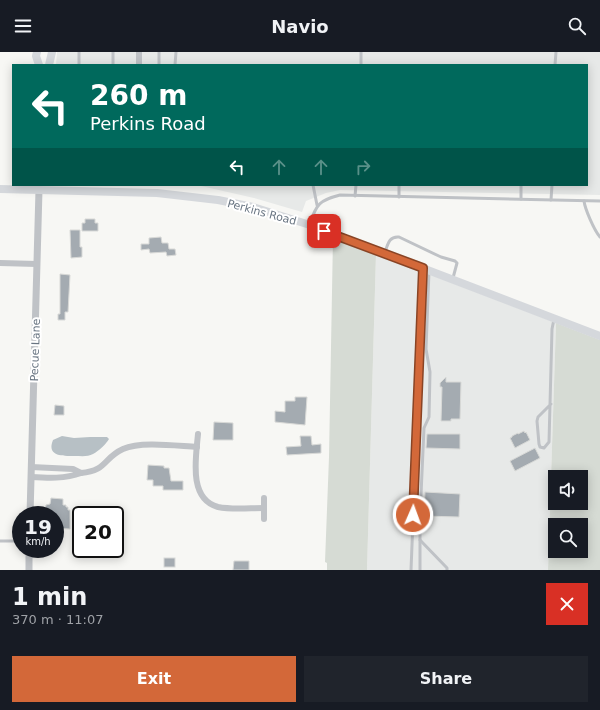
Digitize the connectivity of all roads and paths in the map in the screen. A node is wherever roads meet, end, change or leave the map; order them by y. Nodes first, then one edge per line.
1 (37, 52) edge
2 (52, 52) edge
3 (79, 52) edge
4 (112, 52) edge
5 (140, 52) edge
6 (159, 52) edge
7 (176, 52) edge
8 (361, 52) edge
9 (556, 52) edge
10 (39, 64) edge
11 (49, 64) edge
12 (78, 64) edge
13 (113, 64) edge
14 (139, 64) edge
15 (159, 64) edge
16 (175, 64) edge
17 (361, 64) edge
18 (555, 64) edge
19 (313, 186) edge
20 (356, 186) edge
21 (399, 186) edge
22 (521, 186) edge
23 (552, 186) edge
24 (40, 187) edge
25 (0, 189) edge
26 (355, 196) junction
27 (399, 197) junction
28 (521, 199) junction
29 (551, 200) junction
30 (584, 201) junction
31 (600, 201) edge
32 (318, 205) junction
33 (310, 225) junction
34 (600, 237) edge
35 (384, 254) junction
36 (0, 263) edge
37 (37, 264) junction
38 (426, 269) junction
39 (452, 280) junction
40 (554, 319) junction
41 (600, 336) edge
42 (550, 404) junction
43 (198, 434) dead end
44 (197, 447) junction
45 (31, 467) junction
46 (81, 473) junction
47 (31, 477) junction
48 (264, 498) dead end
49 (30, 506) edge
50 (264, 508) junction
51 (264, 519) dead end
52 (420, 540) junction
53 (0, 541) edge
54 (12, 541) edge
55 (29, 558) edge
56 (28, 570) edge
57 (411, 570) edge
58 (420, 570) edge
59 (447, 570) edge

1 - 10 main road
2 - 11 main road
3 - 12 lane
4 - 13 lane
5 - 14 street
6 - 15 lane
7 - 16 lane
8 - 17 lane
9 - 18 lane
19 - 32 lane
20 - 26 lane
21 - 27 lane
22 - 28 lane
23 - 29 lane
24 - 25 main road, Perkins Road
24 - 33 main road, Perkins Road
24 - 37 street, Pecue Lane
26 - 27 lane
26 - 32 lane
27 - 28 lane
28 - 29 lane
29 - 30 lane
30 - 31 lane
30 - 34 lane
32 - 33 lane
33 - 35 main road, Perkins Road
35 - 38 main road, Perkins Road
35 - 39 lane
36 - 37 street
37 - 45 street, Pecue Lane
38 - 39 main road, Perkins Road
38 - 52 lane
38 - 57 lane
39 - 40 main road, Perkins Road
40 - 41 main road, Perkins Road
40 - 42 lane
42 - 42 lane
43 - 44 street
44 - 46 street
44 - 50 street
45 - 46 street
45 - 47 street, Pecue Lane
46 - 47 street
47 - 49 street, Pecue Lane
48 - 50 street
50 - 51 street
52 - 58 lane
52 - 59 lane
53 - 54 lane
55 - 56 street

